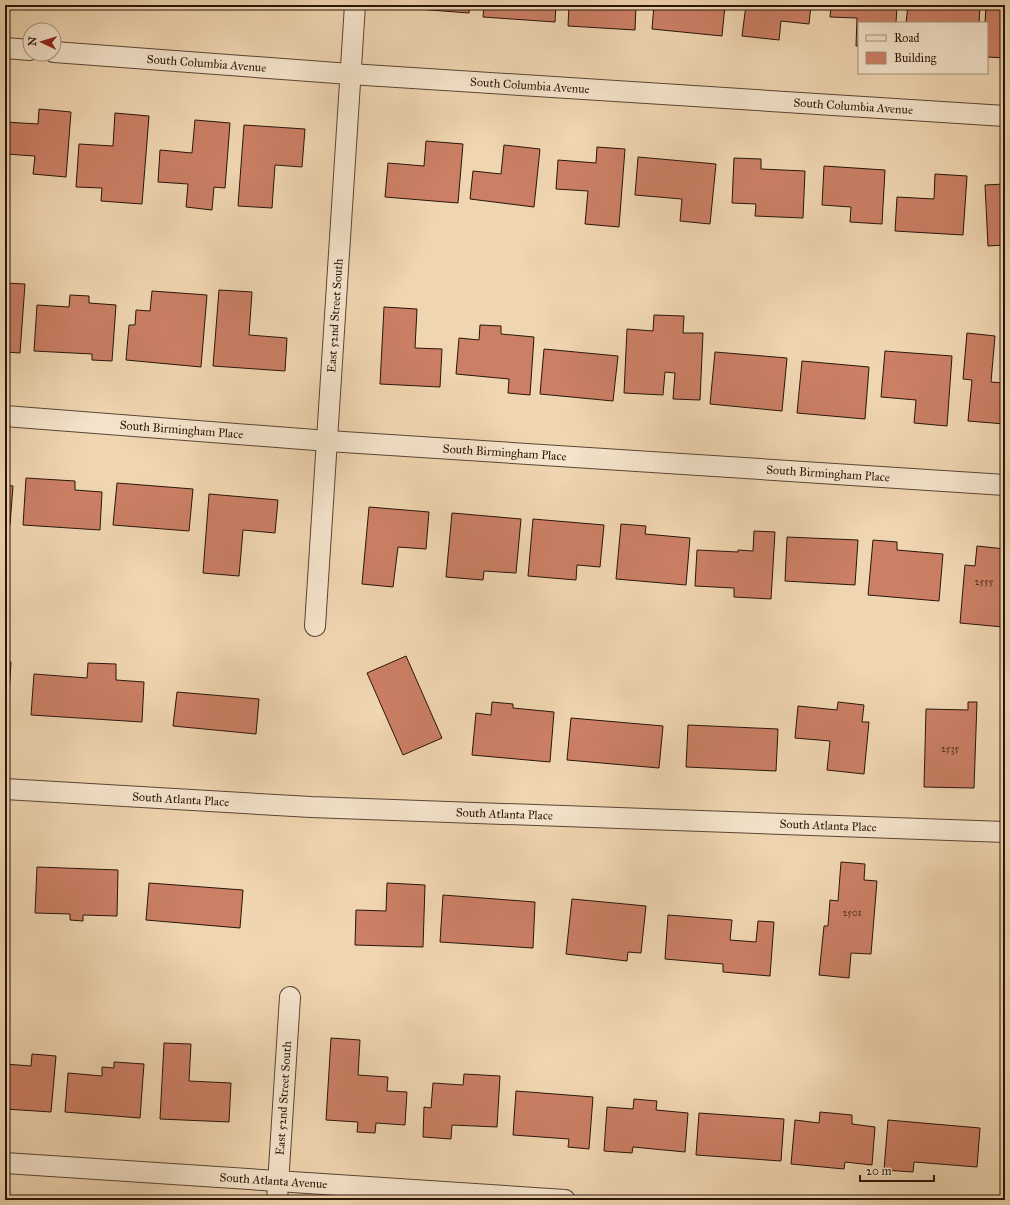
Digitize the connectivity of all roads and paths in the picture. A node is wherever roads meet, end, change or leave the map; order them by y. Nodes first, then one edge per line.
1 (355, 5) edge
2 (5, 48) edge
3 (22, 49) edge
4 (62, 53) edge
5 (350, 74) junction
6 (1005, 116) edge
7 (5, 416) edge
8 (328, 440) junction
9 (1005, 486) edge
10 (315, 626) dead end
11 (5, 789) edge
12 (1005, 832) edge
13 (290, 997) dead end
14 (5, 1163) edge
15 (278, 1180) junction
16 (277, 1200) edge
17 (565, 1200) edge

1 - 5 street, East 52nd Street South
2 - 3 street
4 - 5 street, South Columbia Avenue
5 - 6 street, South Columbia Avenue
5 - 8 street, East 52nd Street South
7 - 8 street, South Birmingham Place
8 - 9 street, South Birmingham Place
8 - 10 street, East 52nd Street South
11 - 12 street, South Atlanta Place
13 - 15 street, East 52nd Street South
14 - 15 street, South Atlanta Avenue
15 - 16 street, East 52nd Street South
15 - 17 street, South Atlanta Avenue

